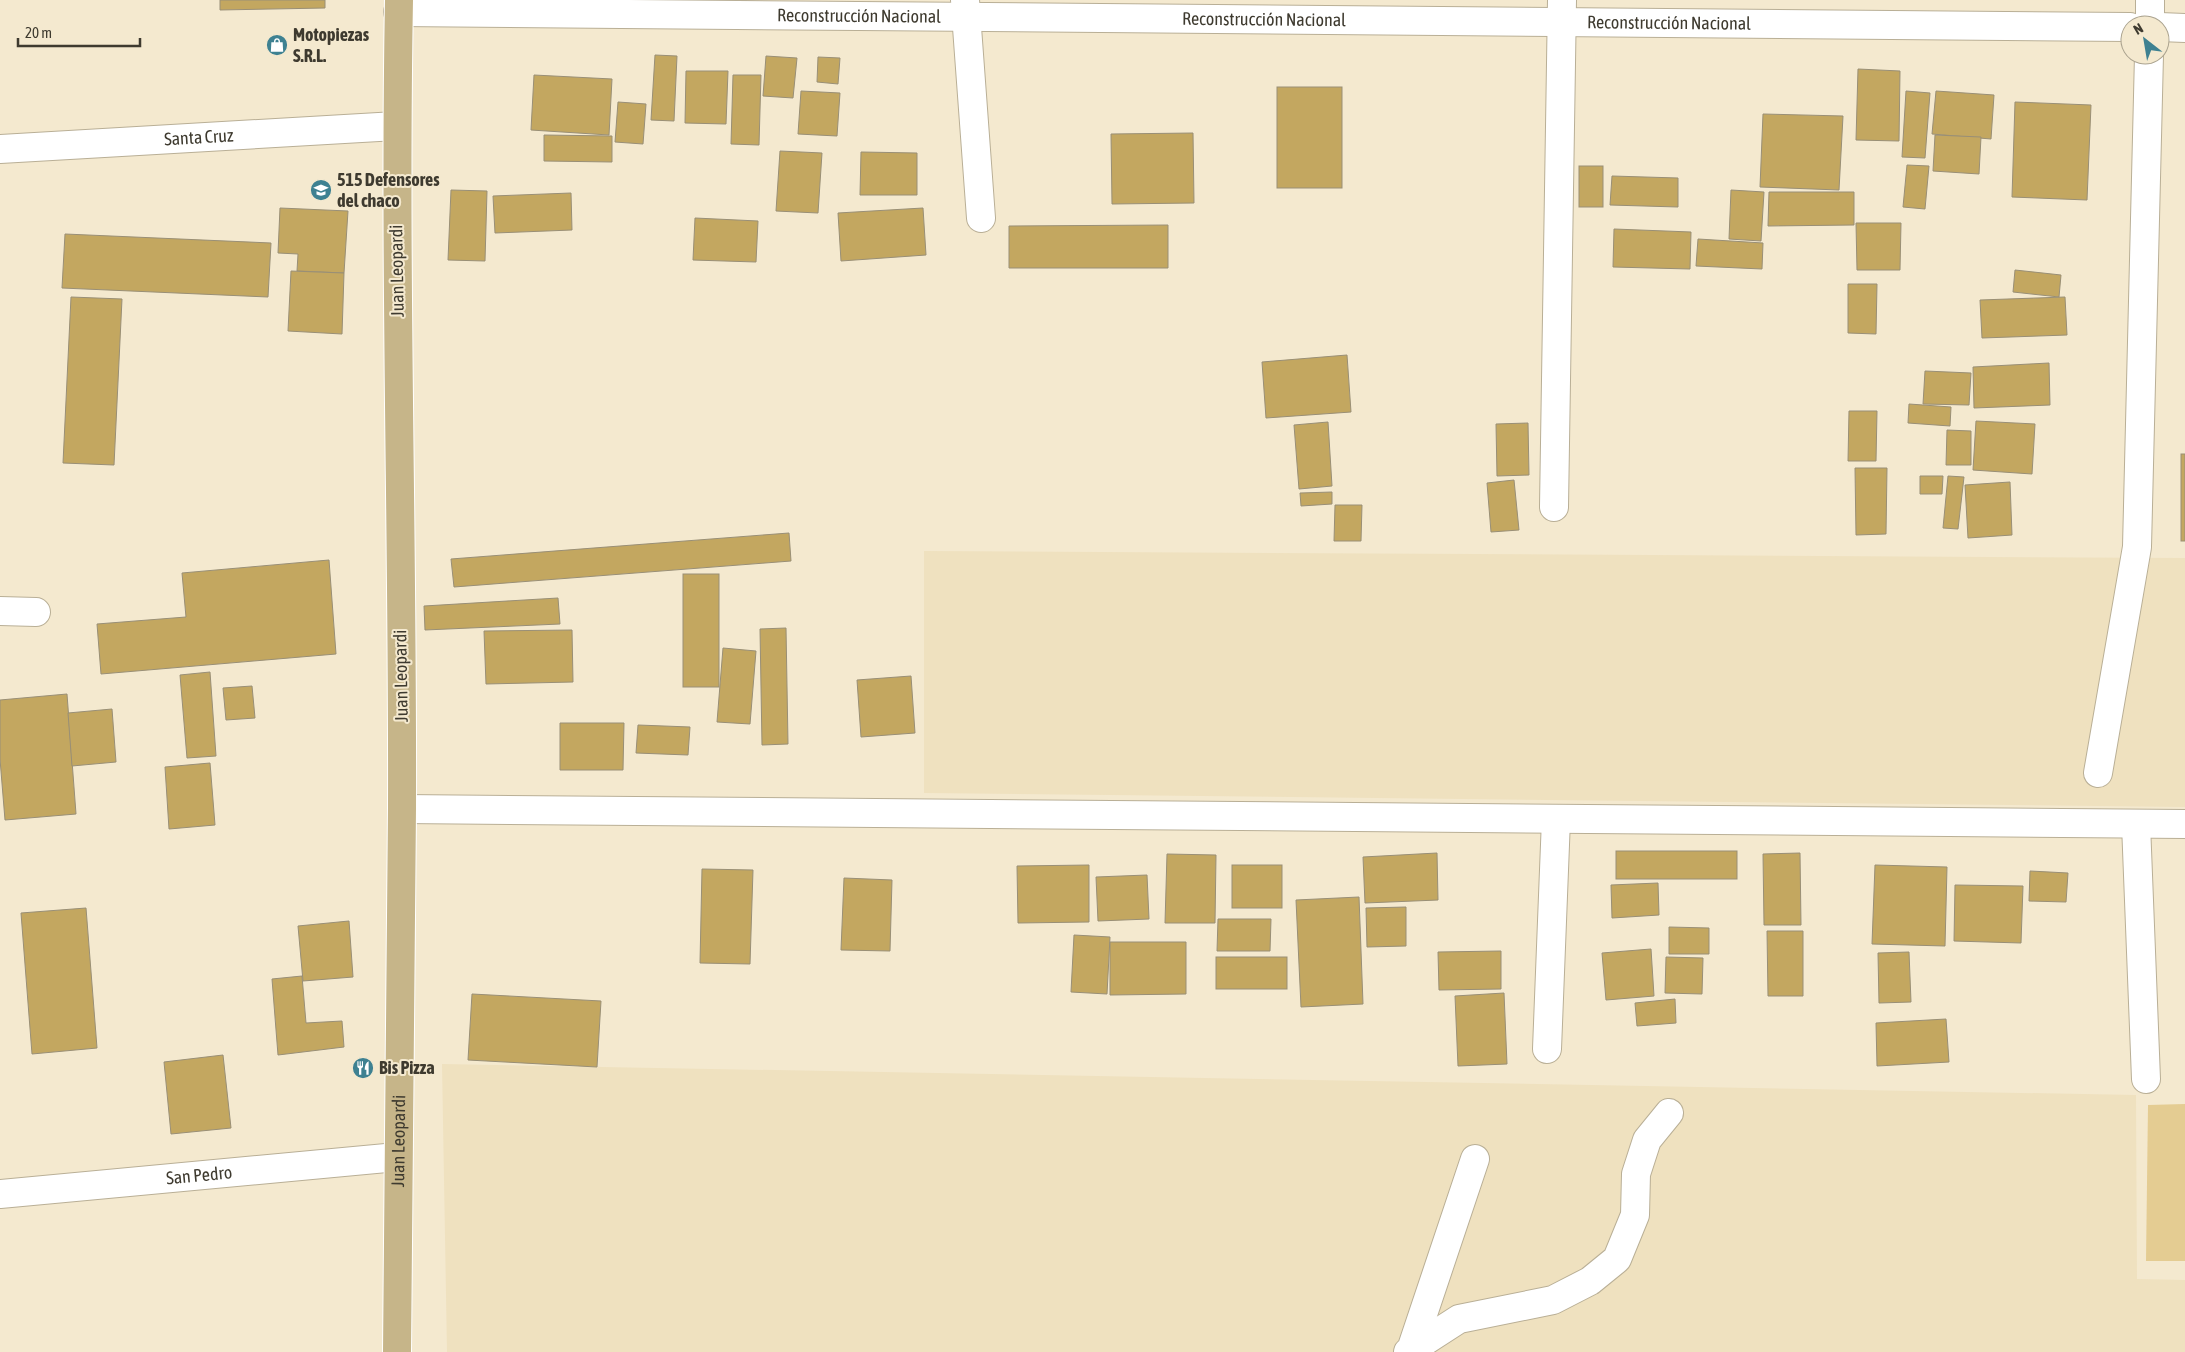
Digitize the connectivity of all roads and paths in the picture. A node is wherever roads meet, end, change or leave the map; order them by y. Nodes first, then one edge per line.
1 (2150, 0) edge
2 (399, 6) edge
3 (965, 8) edge
4 (1561, 11) edge
5 (2150, 15) edge
6 (2120, 27) edge
7 (2170, 27) edge
8 (2185, 28) edge
9 (2149, 65) edge
10 (396, 126) junction
11 (0, 149) edge
12 (981, 218) dead end
13 (1554, 507) dead end
14 (0, 610) edge
15 (36, 612) dead end
16 (2098, 773) dead end
17 (402, 808) junction
18 (1556, 820) junction
19 (2136, 824) junction
20 (2185, 824) edge
21 (1547, 1049) dead end
22 (2146, 1079) dead end
23 (1669, 1113) dead end
24 (398, 1157) junction
25 (1475, 1159) dead end
26 (0, 1194) edge
27 (1409, 1351) edge
28 (397, 1352) edge

1 - 5 street
2 - 3 street, Reconstrucción Nacional
2 - 10 main road, Juan Leopardi
3 - 4 street, Reconstrucción Nacional
3 - 12 street
4 - 6 street, Reconstrucción Nacional
4 - 13 street
7 - 8 street
9 - 16 street
10 - 11 street, Santa Cruz
10 - 17 main road, Juan Leopardi
14 - 15 street
17 - 18 street
17 - 24 main road, Juan Leopardi
18 - 19 street
18 - 21 street
19 - 20 street
19 - 22 street
23 - 27 street
24 - 26 street, San Pedro
24 - 28 main road, Juan Leopardi
25 - 27 street

